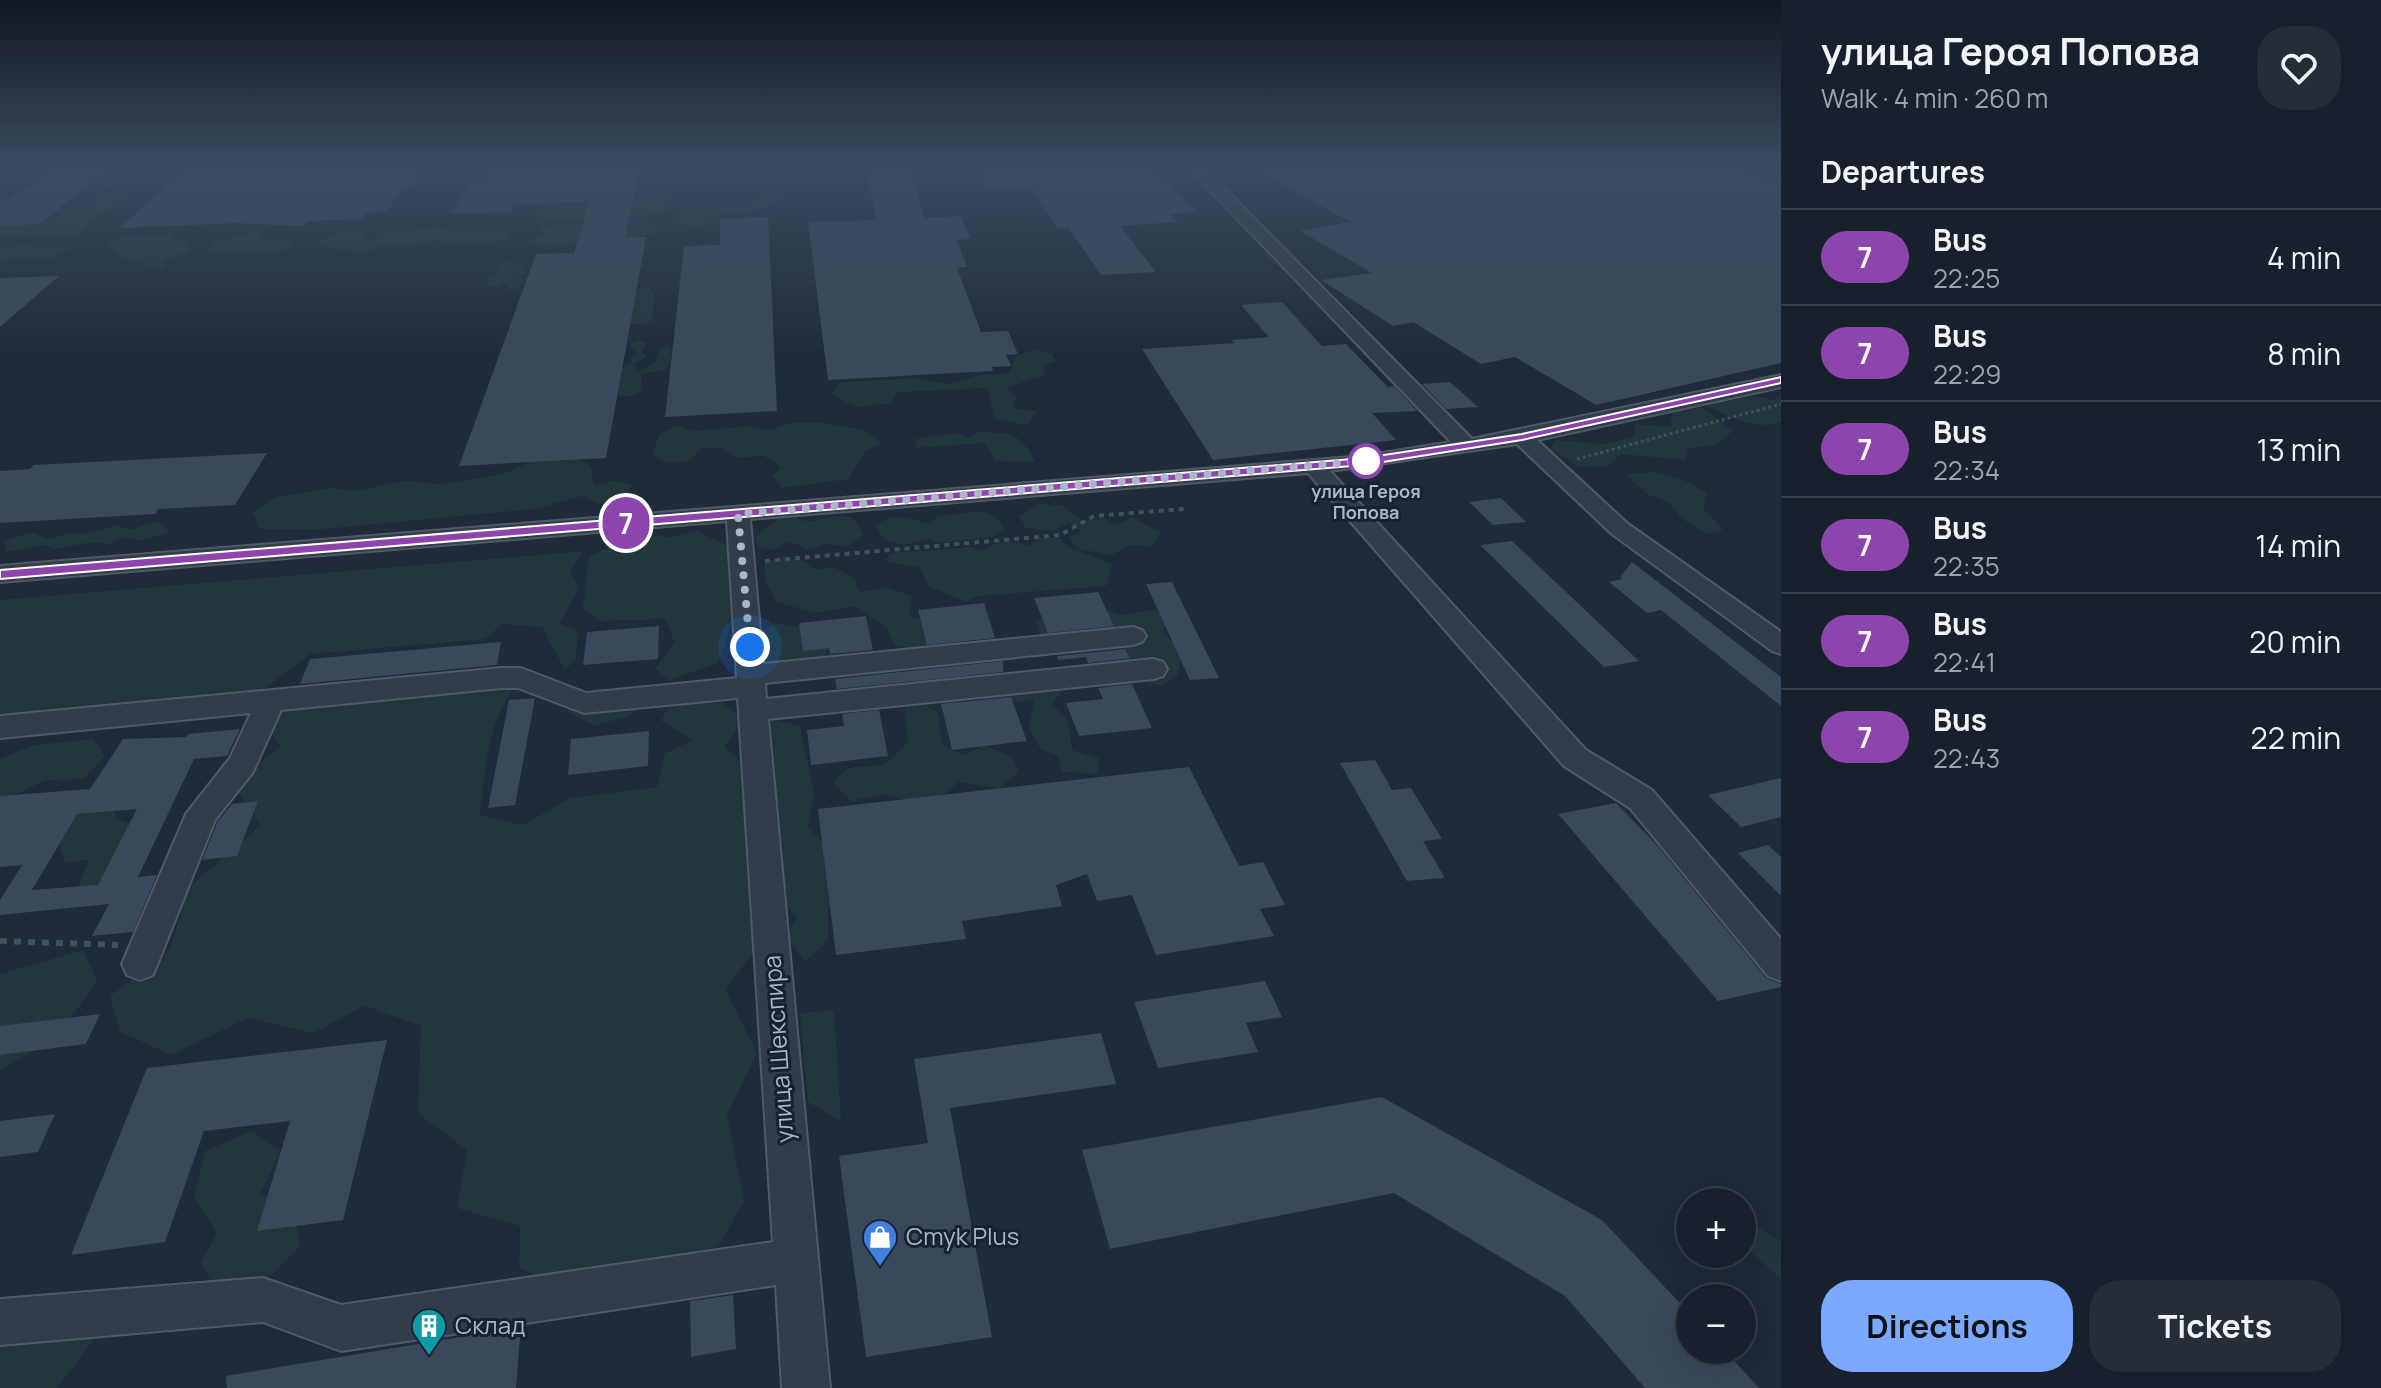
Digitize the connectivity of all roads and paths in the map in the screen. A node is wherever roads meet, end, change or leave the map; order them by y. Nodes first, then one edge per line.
1 (1256, 230) edge
2 (1781, 381) edge
3 (1781, 404) edge
4 (1522, 437) junction
5 (1468, 447) junction
6 (1553, 465) junction
7 (1313, 466) junction
8 (1184, 509) dead end
9 (738, 514) junction
10 (744, 563) junction
11 (0, 574) edge
12 (1133, 636) dead end
13 (1781, 645) edge
14 (1153, 669) dead end
15 (753, 691) junction
16 (270, 702) junction
17 (0, 727) edge
18 (0, 941) edge
19 (144, 956) joint
20 (1781, 965) edge
21 (796, 1260) junction
22 (0, 1322) edge
23 (806, 1388) edge

1 - 5 street
2 - 4 street
3 - 6 path
4 - 5 street
4 - 6 street
5 - 7 street
6 - 13 street
7 - 9 street
7 - 20 street
8 - 10 path
9 - 10 street, улица Шекспира
9 - 11 street
10 - 15 street, улица Шекспира
12 - 15 street
14 - 15 street
15 - 16 street
15 - 21 street, улица Шекспира
16 - 17 street
16 - 19 street
18 - 19 path
21 - 22 street
21 - 23 street, улица Шекспира

